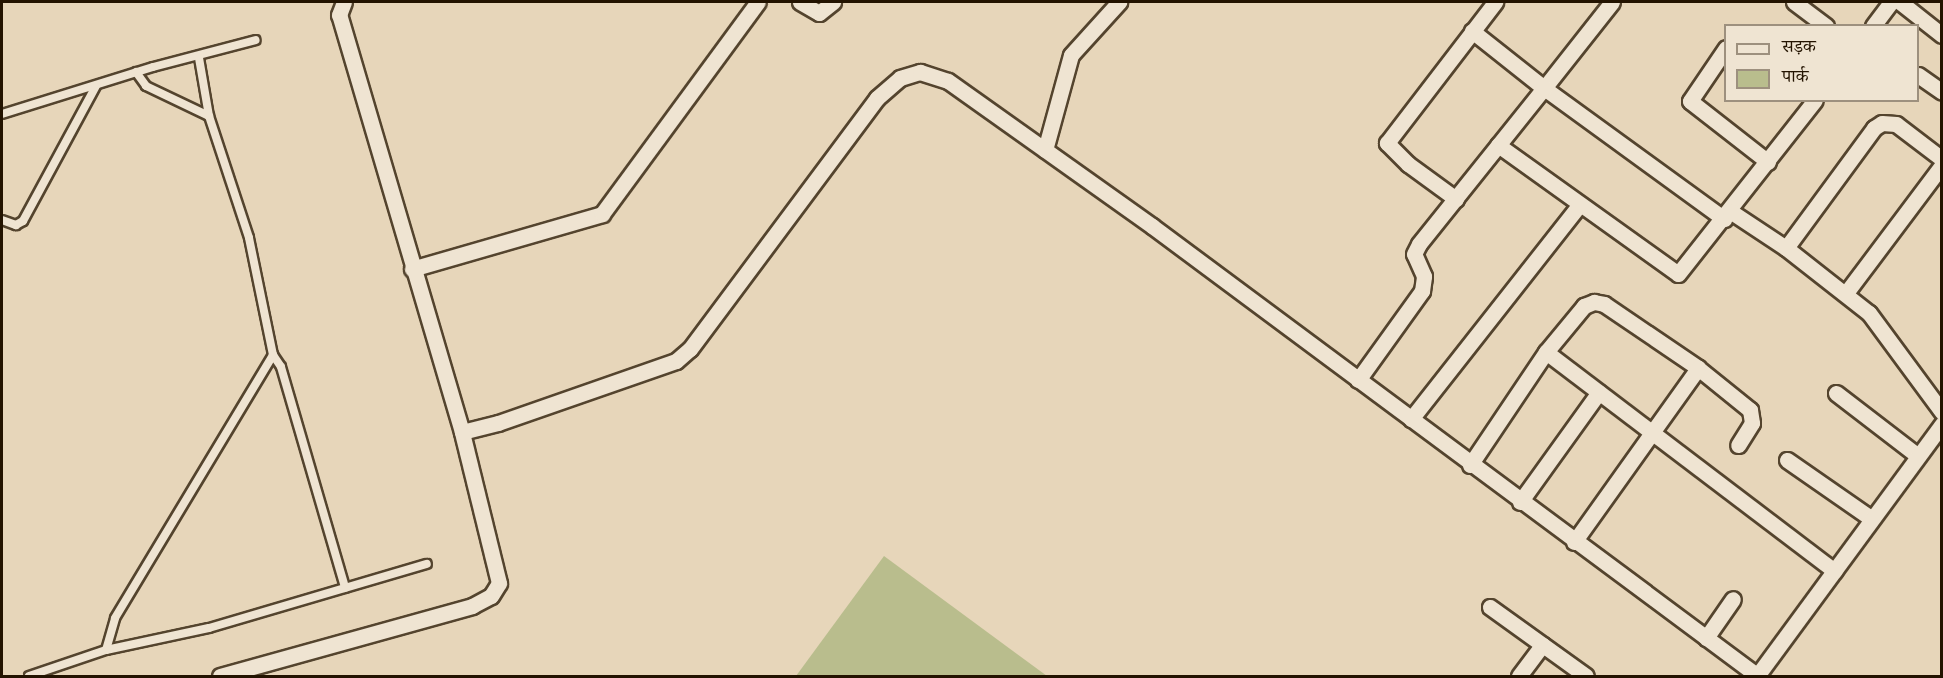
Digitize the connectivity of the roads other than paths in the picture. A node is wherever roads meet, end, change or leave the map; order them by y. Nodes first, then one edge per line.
1 (344, 2) edge
2 (758, 2) edge
3 (800, 2) edge
4 (833, 2) edge
5 (1119, 2) edge
6 (1495, 2) edge
7 (1612, 2) edge
8 (1794, 2) edge
9 (1891, 2) edge
10 (1900, 2) edge
11 (1823, 24) edge
12 (1874, 24) edge
13 (1472, 31) junction
14 (1941, 35) edge
15 (256, 40) dead end
16 (1724, 50) edge
17 (199, 58) junction
18 (136, 72) junction
19 (1919, 76) edge
20 (96, 86) junction
21 (1544, 88) junction
22 (1941, 92) edge
23 (1812, 102) edge
24 (2, 114) edge
25 (209, 116) junction
26 (1498, 145) junction
27 (1045, 150) junction
28 (1941, 159) edge
29 (1768, 162) junction
30 (1941, 165) edge
31 (1456, 199) junction
32 (1580, 204) junction
33 (1727, 215) junction
34 (2, 220) edge
35 (1786, 248) junction
36 (412, 269) junction
37 (1846, 293) junction
38 (1546, 352) junction
39 (273, 355) junction
40 (1698, 368) junction
41 (1358, 380) junction
42 (1599, 392) junction
43 (1836, 393) dead end
44 (1941, 412) edge
45 (1411, 419) junction
46 (1941, 424) edge
47 (462, 432) junction
48 (1654, 432) junction
49 (1738, 445) dead end
50 (1918, 456) junction
51 (1787, 460) dead end
52 (1470, 465) junction
53 (1520, 502) junction
54 (1872, 519) junction
55 (1574, 542) junction
56 (427, 564) dead end
57 (1834, 571) junction
58 (345, 588) junction
59 (1733, 599) dead end
60 (1490, 607) dead end
61 (1706, 638) junction
62 (1542, 645) junction
63 (106, 650) junction
64 (29, 676) edge
65 (220, 676) edge
66 (1519, 676) edge
67 (1586, 676) edge
68 (1757, 676) edge

1 - 36 street
2 - 36 street
3 - 4 street
5 - 27 street
6 - 13 street
7 - 21 street
8 - 11 street
9 - 12 street
10 - 14 street
13 - 21 street
13 - 31 street
15 - 17 lane
16 - 29 street
17 - 18 lane
17 - 25 lane
18 - 20 lane
18 - 25 lane
19 - 22 street
20 - 24 lane
20 - 34 lane
21 - 26 street
21 - 33 street
23 - 29 street
25 - 39 lane
26 - 31 street
26 - 32 street
27 - 41 street
27 - 47 street
28 - 35 street
29 - 33 street
30 - 37 street
31 - 41 street
32 - 33 street
32 - 45 street
33 - 35 street
35 - 37 street
36 - 47 street
37 - 44 street
38 - 40 street
38 - 42 street
38 - 52 street
39 - 58 lane
39 - 63 lane
40 - 48 street
40 - 49 street
41 - 45 street
42 - 48 street
42 - 53 street
43 - 50 street
45 - 52 street
46 - 50 street
47 - 65 street
48 - 55 street
48 - 57 street
50 - 54 street
51 - 54 street
52 - 53 street
53 - 55 street
54 - 57 street
55 - 61 street
56 - 58 lane
57 - 68 street
58 - 63 lane
59 - 61 street
60 - 62 street
61 - 68 street
62 - 66 street
62 - 67 street
63 - 64 lane

